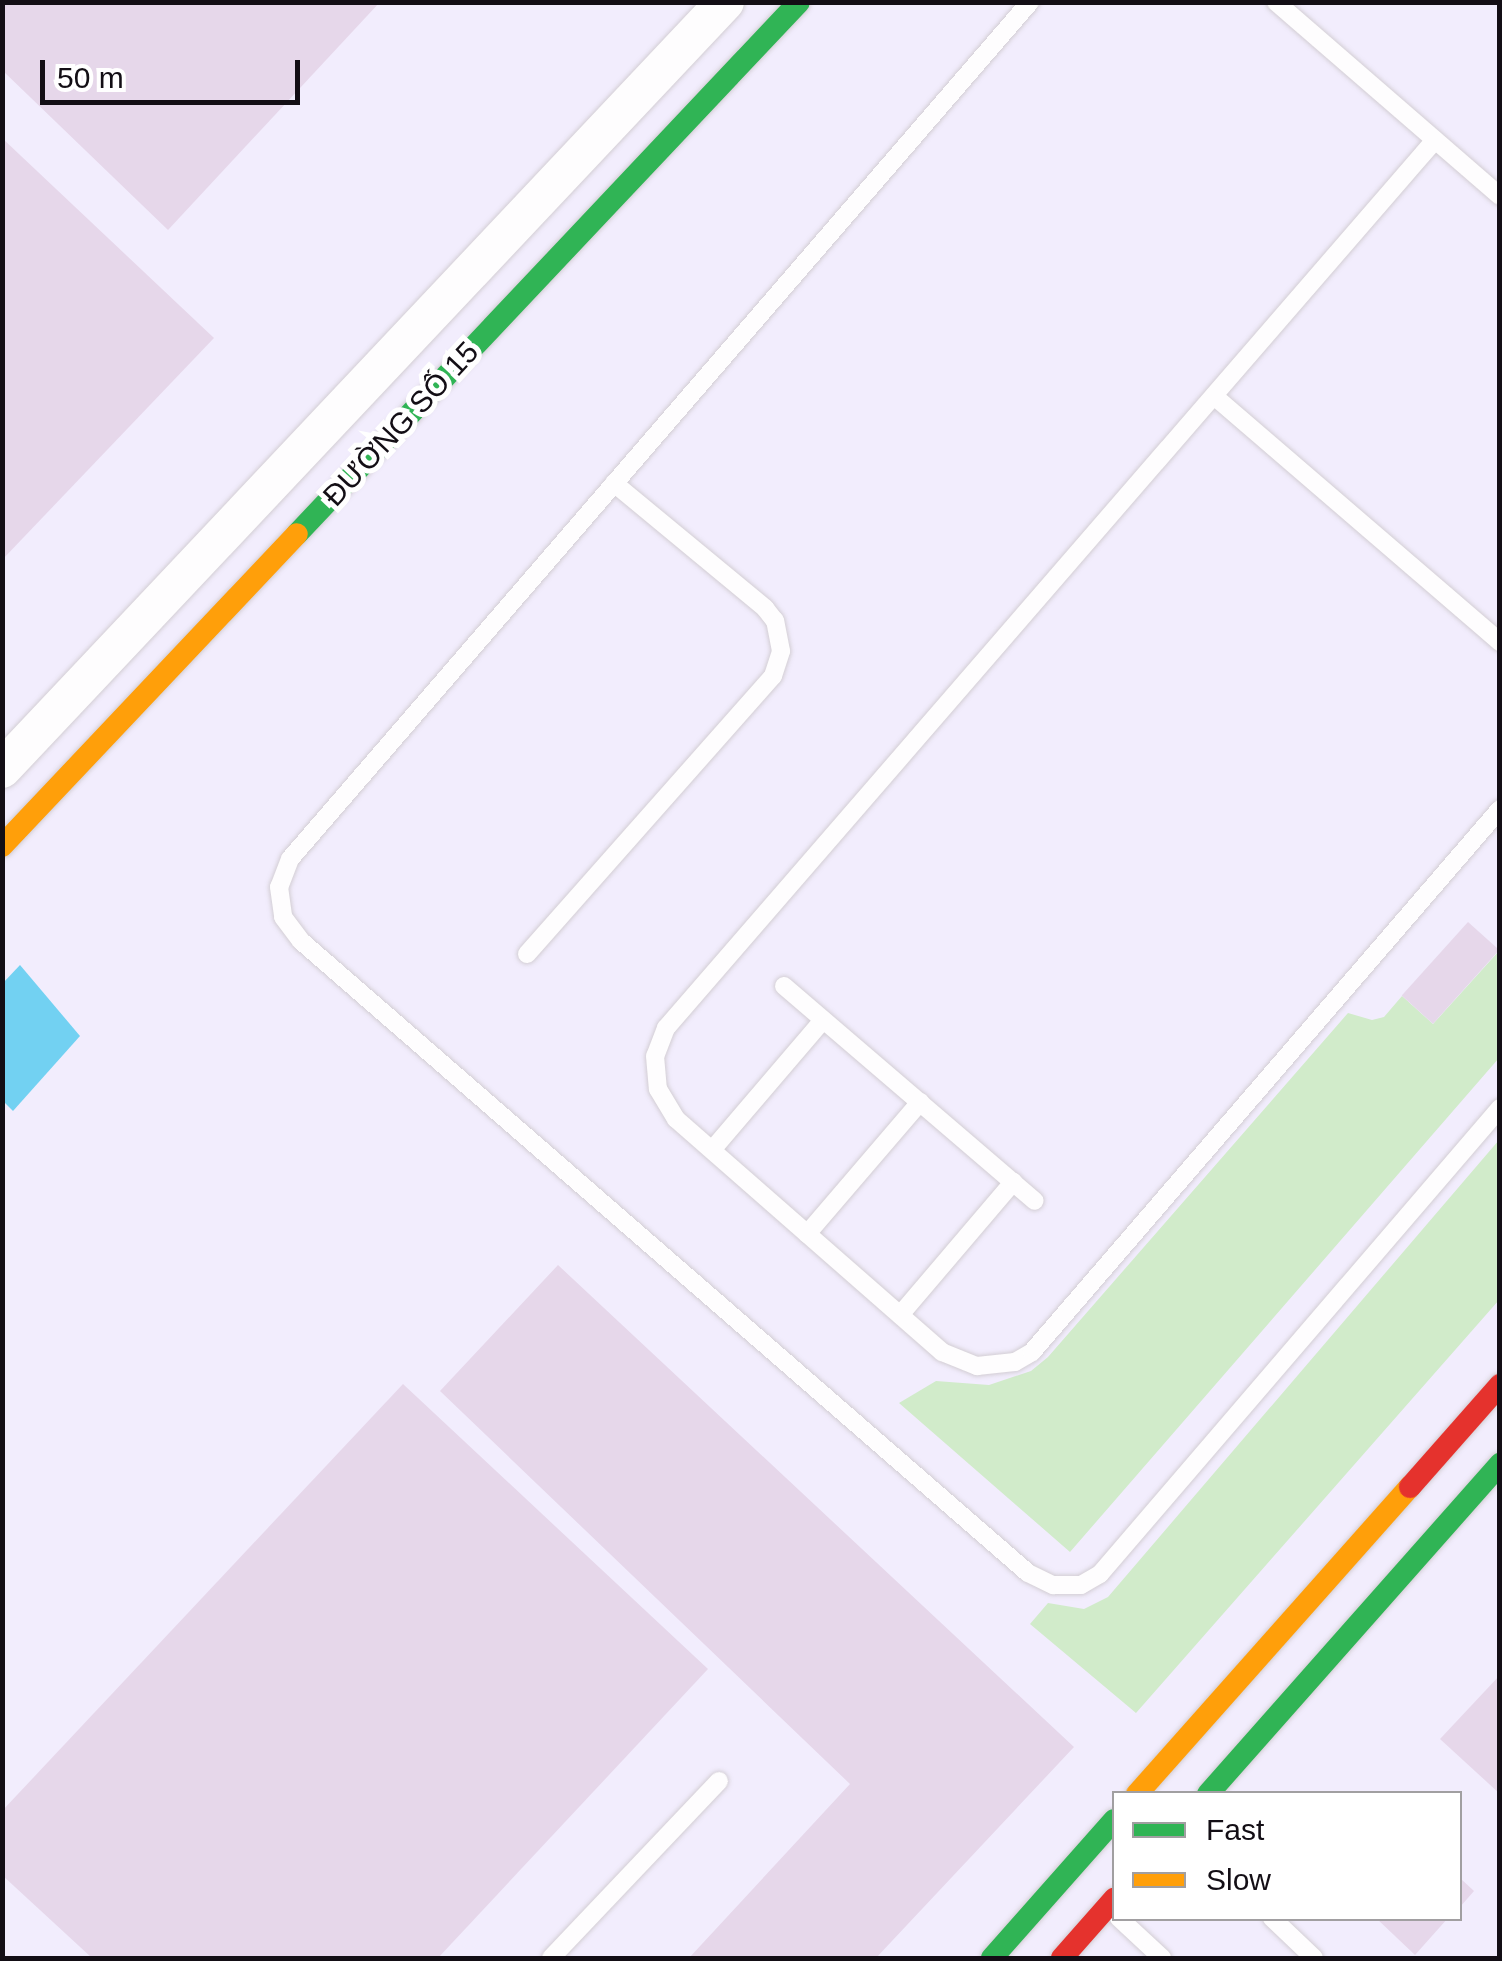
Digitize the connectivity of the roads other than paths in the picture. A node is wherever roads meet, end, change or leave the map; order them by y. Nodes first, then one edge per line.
1 (725, 2) edge
2 (799, 2) edge
3 (1030, 2) edge
4 (1276, 2) edge
5 (1435, 140) junction
6 (1500, 196) edge
7 (1214, 396) junction
8 (614, 484) junction
9 (1500, 642) edge
10 (2, 769) edge
11 (1500, 809) edge
12 (2, 846) edge
13 (527, 954) dead end
14 (784, 986) dead end
15 (823, 1020) junction
16 (920, 1102) junction
17 (1500, 1108) edge
18 (712, 1150) junction
19 (1013, 1182) junction
20 (1035, 1201) dead end
21 (808, 1234) junction
22 (900, 1315) junction
23 (1500, 1384) edge
24 (1500, 1464) edge
25 (719, 1781) dead end
26 (1141, 1791) edge
27 (1211, 1791) edge
28 (1112, 1831) edge
29 (1100, 1899) edge
30 (1123, 1921) edge
31 (1275, 1921) edge
32 (551, 1958) edge
33 (992, 1958) edge
34 (1062, 1958) edge
35 (1162, 1958) edge
36 (1314, 1958) edge

1 - 10 street, ĐƯỜNG SỐ 15
2 - 12 street, ĐƯỜNG SỐ 15
3 - 8 lane
4 - 5 lane
5 - 6 lane
5 - 7 lane
7 - 9 lane
7 - 18 lane
8 - 13 lane
8 - 17 lane
11 - 22 lane
14 - 15 lane
15 - 16 lane
15 - 18 lane
16 - 19 lane
16 - 21 lane
18 - 21 lane
19 - 20 lane
19 - 22 lane
21 - 22 lane
23 - 26 street
24 - 27 street
25 - 32 lane
28 - 29 street
29 - 33 street
29 - 34 street
30 - 35 lane
31 - 36 lane

